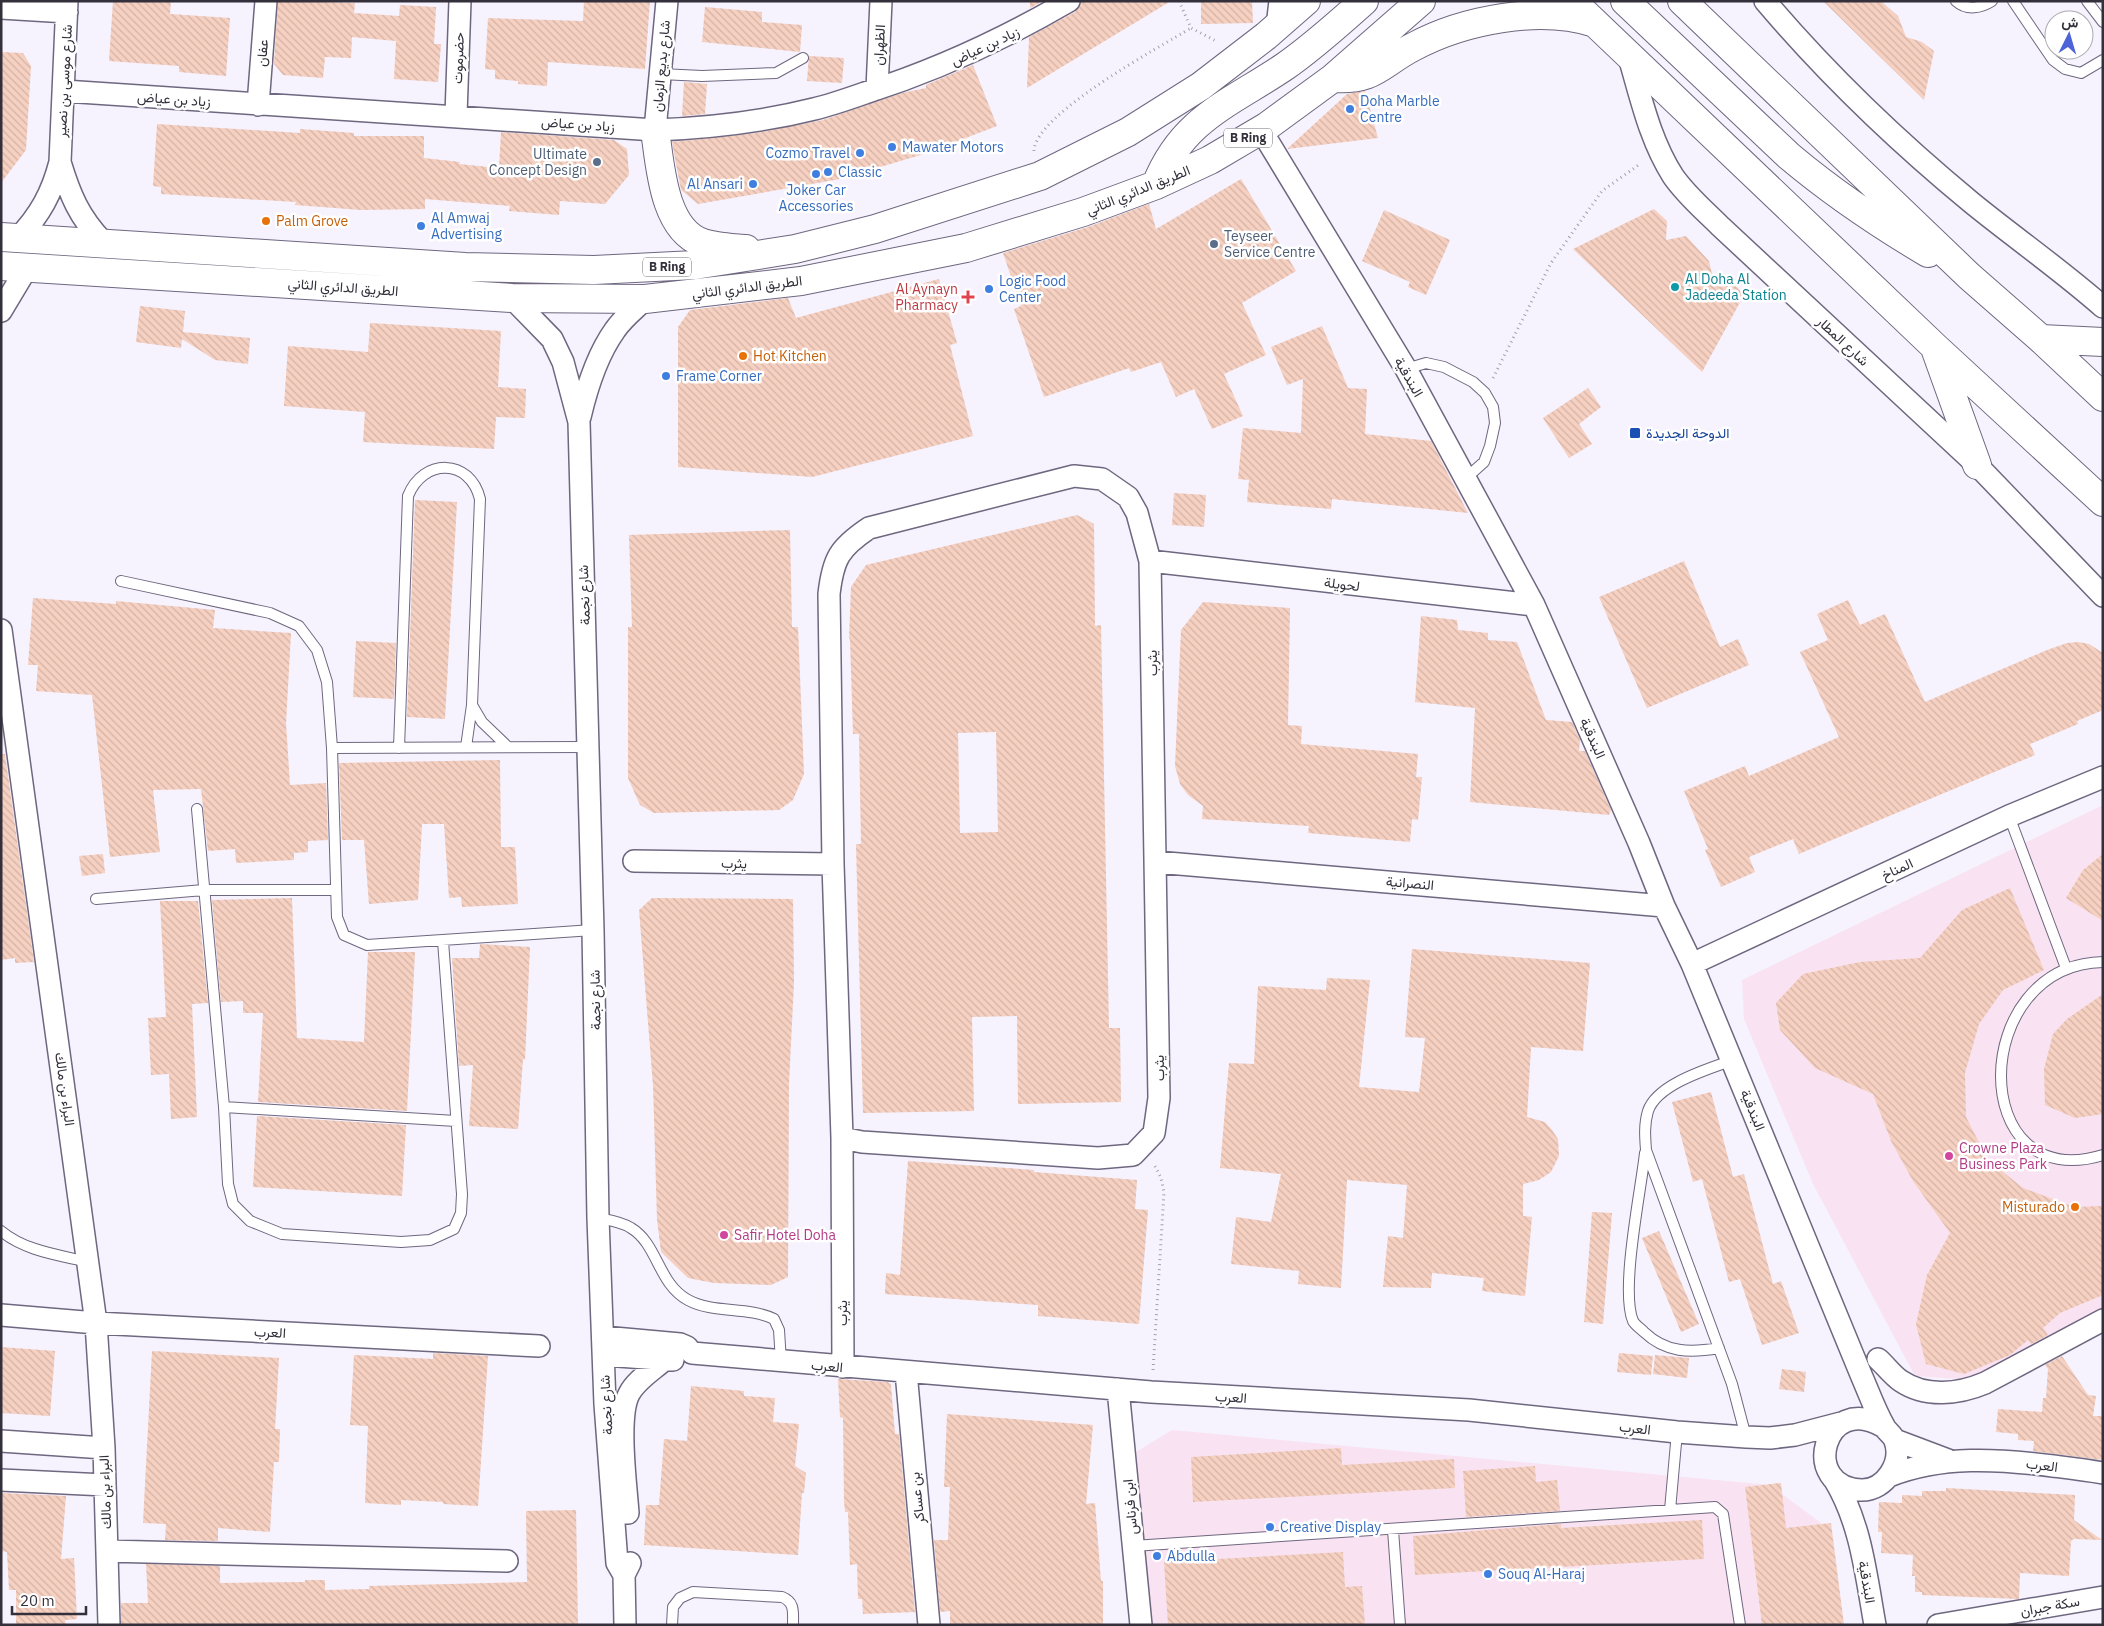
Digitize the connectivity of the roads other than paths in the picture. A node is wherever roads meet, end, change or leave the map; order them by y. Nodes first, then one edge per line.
1 (266, 1) edge
2 (460, 1) edge
3 (667, 1) edge
4 (881, 1) edge
5 (1070, 1) edge
6 (1306, 1) edge
7 (1364, 1) edge
8 (1421, 1) edge
9 (1572, 1) edge
10 (1625, 1) edge
11 (1765, 1) edge
12 (1956, 1) edge
13 (1992, 1) edge
14 (2013, 1) edge
15 (2087, 1) edge
16 (67, 7) edge
17 (1691, 7) edge
18 (1, 8) edge
19 (1279, 14) edge
20 (2103, 22) edge
21 (1595, 23) junction
22 (1629, 57) junction
23 (803, 58) dead end
24 (2103, 60) edge
25 (661, 74) junction
26 (1333, 78) junction
27 (877, 89) junction
28 (64, 91) junction
29 (258, 105) junction
30 (456, 115) junction
31 (655, 130) junction
32 (1261, 130) junction
33 (60, 162) junction
34 (1156, 185) junction
35 (10, 238) edge
36 (103, 242) junction
37 (795, 249) junction
38 (1, 266) edge
39 (28, 266) junction
40 (1969, 276) junction
41 (512, 298) junction
42 (645, 299) junction
43 (2103, 307) edge
44 (1, 311) edge
45 (2041, 339) junction
46 (2103, 342) edge
47 (1935, 347) junction
48 (1406, 369) junction
49 (2103, 397) edge
50 (578, 422) junction
51 (1977, 465) junction
52 (1465, 479) junction
53 (2103, 502) edge
54 (1150, 561) junction
55 (121, 580) dead end
56 (2103, 596) edge
57 (1534, 605) junction
58 (1, 630) edge
59 (472, 705) junction
60 (9, 740) edge
61 (466, 747) junction
62 (508, 747) junction
63 (588, 747) junction
64 (332, 748) junction
65 (398, 748) junction
66 (2103, 777) edge
67 (197, 809) dead end
68 (2010, 816) junction
69 (634, 861) dead end
70 (1156, 862) junction
71 (833, 864) junction
72 (204, 890) junction
73 (336, 890) junction
74 (96, 899) dead end
75 (1664, 906) junction
76 (593, 930) junction
77 (444, 942) junction
78 (2103, 962) edge
79 (1692, 964) junction
80 (2066, 968) junction
81 (1732, 1060) junction
82 (224, 1107) junction
83 (456, 1121) junction
84 (842, 1138) junction
85 (1646, 1150) junction
86 (2103, 1155) edge
87 (598, 1218) junction
88 (1, 1232) edge
89 (88, 1262) junction
90 (1, 1315) edge
91 (2103, 1320) edge
92 (96, 1323) junction
93 (539, 1346) dead end
94 (604, 1346) junction
95 (1718, 1348) junction
96 (692, 1353) junction
97 (1878, 1359) dead end
98 (664, 1360) junction
99 (781, 1362) junction
100 (843, 1367) junction
101 (906, 1372) junction
102 (1862, 1377) junction
103 (1118, 1389) junction
104 (615, 1404) junction
105 (1847, 1421) junction
106 (1677, 1432) junction
107 (1890, 1434) junction
108 (1746, 1437) junction
109 (1770, 1438) junction
110 (1, 1441) edge
111 (104, 1448) junction
112 (1824, 1459) junction
113 (1951, 1460) junction
114 (2103, 1473) edge
115 (1834, 1479) junction
116 (1, 1480) edge
117 (1883, 1481) junction
118 (105, 1485) junction
119 (1670, 1510) junction
120 (1393, 1530) junction
121 (1859, 1538) junction
122 (1133, 1546) junction
123 (107, 1551) junction
124 (507, 1561) dead end
125 (2103, 1597) edge
126 (109, 1625) edge
127 (625, 1625) edge
128 (672, 1625) edge
129 (794, 1625) edge
130 (929, 1625) edge
131 (1141, 1625) edge
132 (1400, 1625) edge
133 (1740, 1625) edge
134 (1875, 1625) edge
135 (1938, 1625) edge

1 - 29 street, عفان
2 - 30 street, حضرموت
3 - 25 street, شارع بديع الزمان
4 - 27 street, الظهران
5 - 27 street, زياد بن عياض
6 - 19 main road, الطريق الدائري الثاني / B Ring
7 - 34 main road
8 - 26 main road, الطريق الدائري الثاني / B Ring
9 - 21 main road, شارع المطار
10 - 40 main road
11 - 43 street
12 - 13 lane
14 - 24 lane
15 - 20 lane
16 - 18 street
16 - 28 street, شارع موسى بن نصير
17 - 40 main road
19 - 37 main road, الطريق الدائري الثاني / B Ring
21 - 22 main road, شارع المطار
21 - 26 main road
22 - 47 main road, شارع المطار
22 - 51 street, شارع المطار
23 - 25 lane
25 - 31 street, شارع بديع الزمان
26 - 32 main road, الطريق الدائري الثاني / B Ring
27 - 31 street, زياد بن عياض
28 - 29 street, زياد بن عياض
28 - 33 street, شارع موسى بن نصير
29 - 30 street, زياد بن عياض
30 - 31 street, زياد بن عياض
31 - 37 main road
32 - 34 main road, الطريق الدائري الثاني / B Ring
32 - 48 street, البندقية
33 - 35 street, شارع موسى بن نصير
33 - 36 street, شارع موسى بن نصير
34 - 42 main road, الطريق الدائري الثاني / B Ring
35 - 36 main road, الطريق الدائري الثاني / B Ring
36 - 37 main road, الطريق الدائري الثاني / B Ring
38 - 39 main road, الطريق الدائري الثاني / B Ring
39 - 41 main road, الطريق الدائري الثاني / B Ring
39 - 44 street
40 - 45 main road
41 - 42 main road, الطريق الدائري الثاني / B Ring
41 - 50 street, شارع نجمة
42 - 50 street, شارع نجمة
45 - 46 main road
45 - 49 main road
47 - 51 main road
47 - 53 main road, شارع المطار
48 - 52 street, البندقية
48 - 52 lane
50 - 63 street, شارع نجمة
51 - 56 street, شارع المطار
52 - 57 street, البندقية
54 - 57 street, لحويلة
54 - 70 street, يثرب
54 - 71 street, يثرب
55 - 64 lane
57 - 75 street, البندقية
58 - 60 street, البراء بن مالك
59 - 61 lane
59 - 62 lane
59 - 65 lane
60 - 89 street, البراء بن مالك
61 - 62 lane
61 - 65 lane
62 - 63 lane
63 - 76 street, شارع نجمة
64 - 65 lane
64 - 73 lane
66 - 68 street, المناخ
67 - 72 lane
68 - 79 street, المناخ
68 - 80 lane
69 - 71 street, يثرب
70 - 75 street, النصرانية
70 - 84 street, يثرب
71 - 84 street, يثرب
72 - 73 lane
72 - 74 lane
72 - 82 lane
73 - 77 lane
75 - 79 street, البندقية
76 - 77 lane
76 - 87 street, شارع نجمة
77 - 83 lane
78 - 80 lane
79 - 81 street, البندقية
80 - 86 lane
81 - 85 lane
81 - 102 street, البندقية
82 - 83 lane
82 - 83 lane
84 - 100 street, يثرب
85 - 95 lane
85 - 95 lane
87 - 94 street, شارع نجمة
87 - 99 lane
88 - 89 lane
89 - 92 street, البراء بن مالك
90 - 92 street, العرب
91 - 97 street
92 - 93 street, العرب
92 - 111 street, البراء بن مالك
94 - 96 street, العرب
94 - 98 street, العرب
94 - 104 street, شارع نجمة
95 - 108 lane
96 - 98 street, العرب
96 - 99 street, العرب
98 - 104 street, شارع نجمة
99 - 100 street, العرب
100 - 101 street, العرب
101 - 103 street, العرب
101 - 130 street, بن عساكر
102 - 105 street
102 - 107 street, البندقية
103 - 106 street, العرب
103 - 122 street, ابن فرناس
104 - 127 street, شارع نجمة
105 - 107 street
105 - 109 street, العرب
105 - 112 street
106 - 108 street, العرب
106 - 119 lane
107 - 113 street, العرب
107 - 117 street
108 - 109 street, العرب
109 - 112 street, العرب
110 - 111 street
111 - 118 street, البراء بن مالك
112 - 115 street
113 - 114 street, العرب
113 - 117 street, العرب
115 - 117 street
115 - 121 street, البندقية
116 - 118 street
117 - 121 street, البندقية
118 - 123 street, البراء بن مالك
119 - 120 lane
119 - 133 lane
120 - 122 lane
120 - 132 lane
121 - 134 street, البندقية
122 - 131 street, ابن فرناس
123 - 124 street
123 - 126 street, البراء بن مالك
125 - 135 street, سكة جبران
128 - 129 lane

